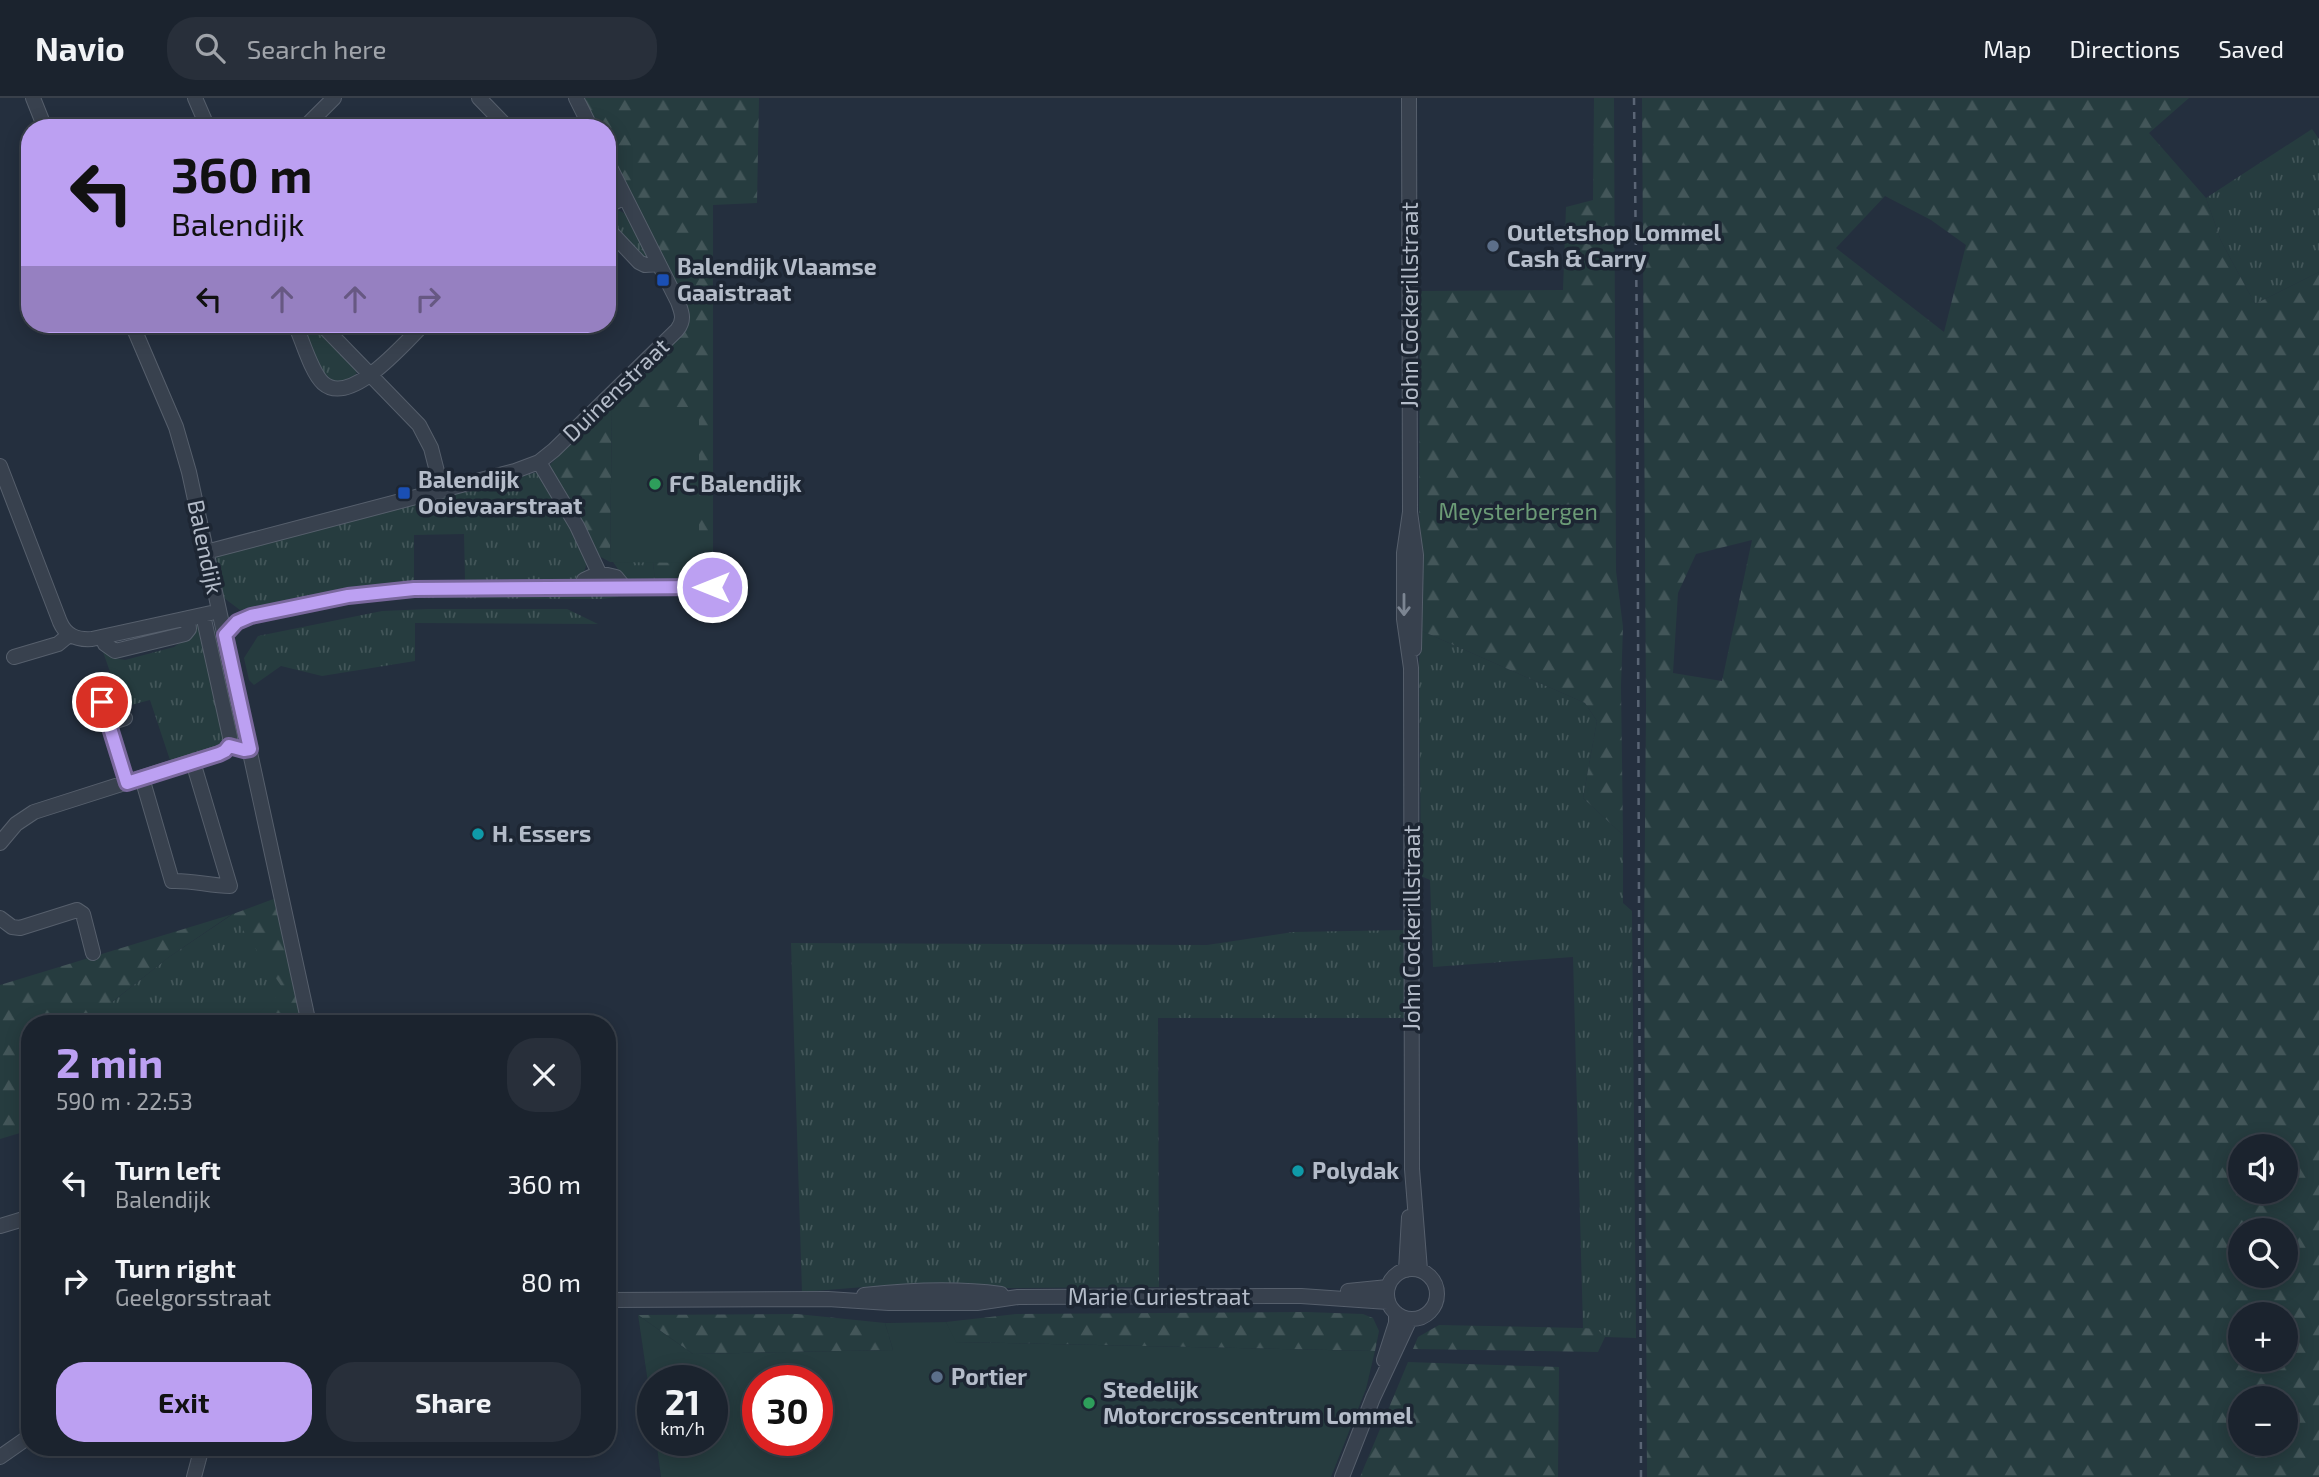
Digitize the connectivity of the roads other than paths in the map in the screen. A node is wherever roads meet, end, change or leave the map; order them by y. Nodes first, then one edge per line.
1 (33, 98) edge
2 (195, 98) edge
3 (334, 98) edge
4 (480, 98) edge
5 (576, 98) edge
6 (1409, 98) edge
7 (41, 119) edge
8 (204, 119) edge
9 (314, 119) edge
10 (500, 119) edge
11 (586, 119) edge
12 (616, 179) edge
13 (625, 197) junction
14 (616, 202) edge
15 (616, 238) edge
16 (659, 264) junction
17 (136, 333) edge
18 (299, 333) edge
19 (330, 333) edge
20 (415, 333) edge
21 (371, 375) junction
22 (539, 462) junction
23 (0, 466) edge
24 (4, 487) edge
25 (442, 491) junction
26 (206, 552) junction
27 (599, 573) junction
28 (582, 587) junction
29 (712, 587) dead end
30 (625, 588) junction
31 (220, 611) junction
32 (196, 617) junction
33 (69, 635) junction
34 (225, 635) junction
35 (14, 657) dead end
36 (102, 702) dead end
37 (125, 718) dead end
38 (109, 723) junction
39 (229, 746) junction
40 (250, 749) junction
41 (193, 762) junction
42 (142, 778) junction
43 (127, 783) junction
44 (0, 843) edge
45 (0, 918) edge
46 (93, 953) dead end
47 (307, 1015) edge
48 (21, 1220) edge
49 (0, 1226) edge
50 (1413, 1270) junction
51 (616, 1300) edge
52 (1396, 1305) junction
53 (21, 1442) edge
54 (200, 1456) edge
55 (0, 1457) edge
56 (194, 1477) edge
57 (1342, 1477) edge

1 - 7 street
2 - 8 street
3 - 9 street
4 - 10 street
5 - 11 street
6 - 50 street, John Cockerillstraat
12 - 13 street, Duinenstraat
13 - 14 street
13 - 16 street, Duinenstraat
15 - 16 street
16 - 22 street, Duinenstraat
17 - 26 street, Balendijk
18 - 21 street
19 - 21 street
20 - 21 street
21 - 25 street
22 - 25 street, Duinenstraat
22 - 27 street
23 - 24 street
24 - 33 street
25 - 26 street, Duinenstraat
26 - 31 street, Balendijk
27 - 28 street
27 - 30 street
28 - 30 street
28 - 34 street
29 - 30 street
31 - 32 street
31 - 34 street, Balendijk
32 - 33 street
32 - 39 street
33 - 35 street
34 - 40 street, Balendijk
36 - 38 street
37 - 38 street
38 - 43 street
39 - 40 street
39 - 41 street
40 - 47 street, Balendijk
41 - 42 street
41 - 42 street
42 - 43 street
43 - 44 street
45 - 46 street
48 - 49 street
50 - 52 street
50 - 52 street
51 - 52 street, Marie Curiestraat
52 - 57 street
53 - 55 street
54 - 56 street

